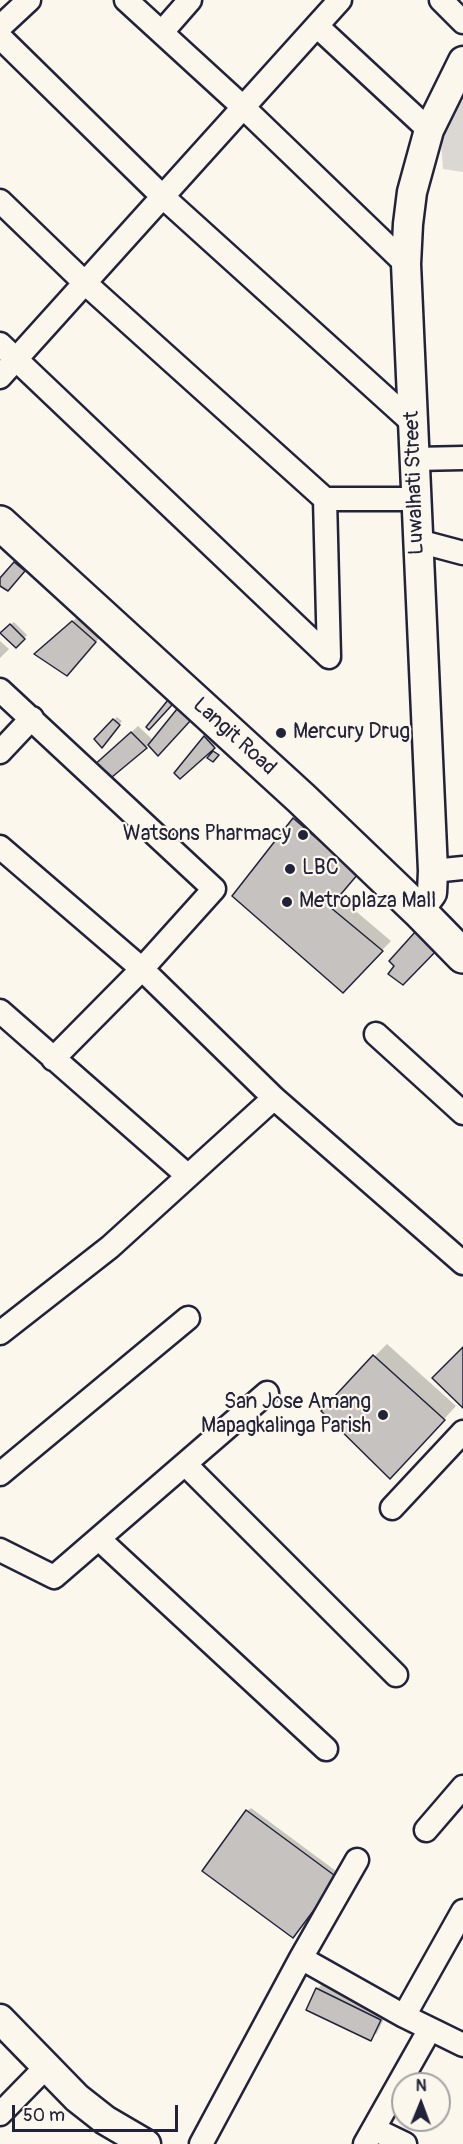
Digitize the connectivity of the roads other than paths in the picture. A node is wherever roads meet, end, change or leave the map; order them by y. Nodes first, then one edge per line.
1 (29, 0) edge
2 (126, 0) edge
3 (190, 0) edge
4 (340, 0) edge
5 (441, 0) edge
6 (463, 22) edge
7 (0, 27) edge
8 (318, 27) junction
9 (162, 32) junction
10 (0, 37) edge
11 (463, 61) edge
12 (244, 108) junction
13 (429, 130) junction
14 (162, 196) junction
15 (0, 201) edge
16 (406, 264) junction
17 (85, 283) junction
18 (0, 344) edge
19 (16, 360) junction
20 (0, 377) edge
21 (413, 423) junction
22 (463, 458) edge
23 (415, 459) junction
24 (325, 499) junction
25 (416, 499) junction
26 (0, 524) edge
27 (418, 541) junction
28 (463, 553) edge
29 (0, 690) edge
30 (32, 718) junction
31 (0, 752) edge
32 (0, 847) edge
33 (463, 868) edge
34 (434, 871) junction
35 (419, 911) junction
36 (463, 956) edge
37 (142, 969) junction
38 (0, 1011) edge
39 (376, 1034) dead end
40 (53, 1059) junction
41 (274, 1098) junction
42 (463, 1113) edge
43 (188, 1176) junction
44 (463, 1263) edge
45 (188, 1318) dead end
46 (0, 1334) edge
47 (267, 1393) dead end
48 (463, 1432) edge
49 (185, 1464) junction
50 (0, 1474) edge
51 (392, 1508) dead end
52 (99, 1539) junction
53 (0, 1550) edge
54 (396, 1675) dead end
55 (326, 1749) dead end
56 (463, 1787) edge
57 (426, 1830) dead end
58 (357, 1860) dead end
59 (463, 1911) edge
60 (301, 1958) junction
61 (404, 2016) junction
62 (0, 2019) edge
63 (430, 2029) junction
64 (463, 2045) edge
65 (46, 2067) junction
66 (0, 2114) edge
67 (370, 2136) edge
68 (146, 2144) edge
69 (201, 2144) edge
70 (405, 2144) edge

1 - 7 street
2 - 9 street
3 - 9 street
4 - 8 street
5 - 6 street
8 - 12 street
8 - 13 street
9 - 12 street
10 - 14 street
11 - 13 street, Luwalhati Street
12 - 14 street
12 - 16 street
13 - 16 street, Luwalhati Street
14 - 17 street
14 - 21 street
15 - 17 street
16 - 21 street, Luwalhati Street
17 - 19 street
17 - 24 street
18 - 19 street
19 - 20 street
19 - 24 street
21 - 23 street, Luwalhati Street
22 - 23 street
23 - 25 street, Luwalhati Street
24 - 25 street
25 - 27 street, Luwalhati Street
26 - 35 main road, Langit Road
27 - 28 street
27 - 34 street, Luwalhati Street
29 - 30 street
30 - 31 street
30 - 37 street
32 - 37 street
33 - 34 street
34 - 35 street, Luwalhati Street
35 - 36 main road, Langit Road
37 - 40 street
37 - 41 street
38 - 40 street
39 - 42 street
40 - 43 street
41 - 43 street
41 - 44 street
43 - 46 street
45 - 50 street
47 - 49 street
48 - 51 street
49 - 52 street
49 - 54 street
52 - 53 street
52 - 55 street
56 - 57 street
58 - 60 street
59 - 61 street
60 - 61 street
60 - 69 street
61 - 63 street
62 - 65 street
63 - 64 street
63 - 67 street
65 - 66 street
65 - 68 street
67 - 70 street

